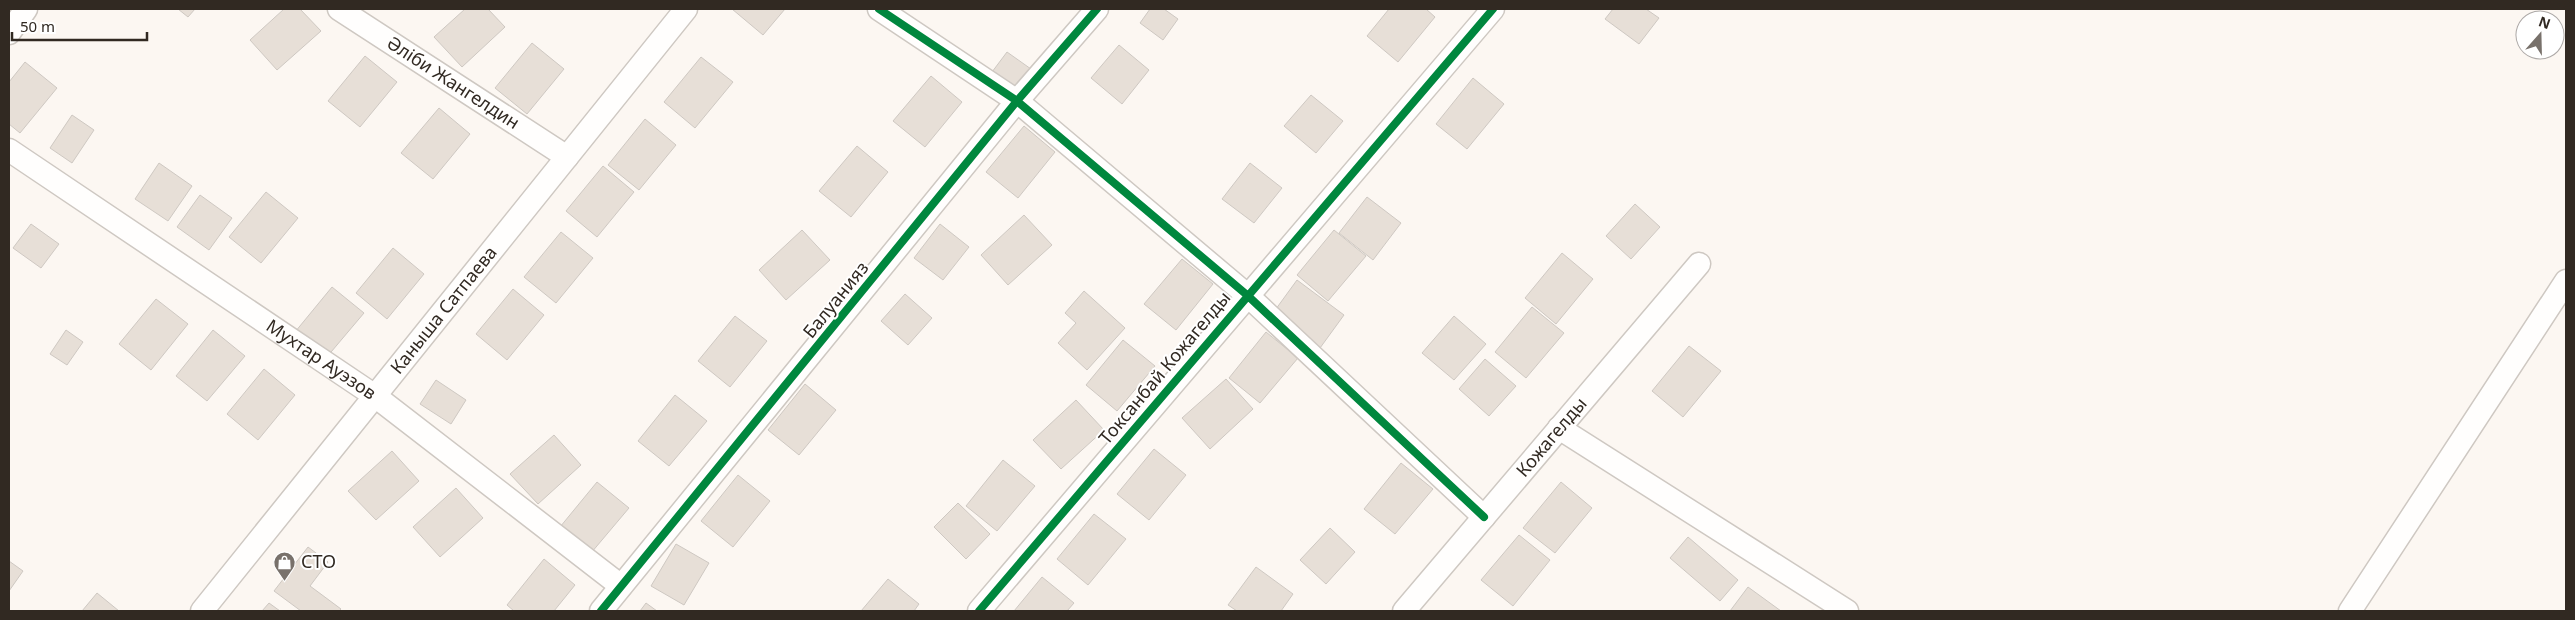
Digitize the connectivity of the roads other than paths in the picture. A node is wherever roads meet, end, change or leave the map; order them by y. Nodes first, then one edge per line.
1 (26, 9) edge
2 (340, 9) edge
3 (686, 9) edge
4 (879, 9) edge
5 (1097, 9) edge
6 (1493, 9) edge
7 (9, 33) edge
8 (1017, 101) junction
9 (9, 150) edge
10 (567, 157) junction
11 (1699, 264) dead end
12 (2566, 281) edge
13 (1246, 295) junction
14 (375, 396) junction
15 (1559, 428) junction
16 (1484, 517) junction
17 (622, 586) junction
18 (202, 611) edge
19 (601, 611) edge
20 (979, 611) edge
21 (1404, 611) edge
22 (1845, 611) edge
23 (2350, 611) edge

1 - 7 street
2 - 10 street, Әліби Жангелдин
3 - 10 street, Каныша Сатпаева
4 - 8 street
5 - 8 street, Балуанияз
6 - 13 street, Токсанбай Кожагелды
8 - 13 street
8 - 17 street, Балуанияз
9 - 14 street, Мухтар Ауэзов
10 - 14 street, Каныша Сатпаева
11 - 15 street, Кожагелды
12 - 23 street
13 - 16 street
13 - 20 street, Токсанбай Кожагелды
14 - 17 street, Мухтар Ауэзов
14 - 18 street, Каныша Сатпаева
15 - 16 street, Кожагелды
15 - 22 street
16 - 21 street, Кожагелды
17 - 19 street, Балуанияз

